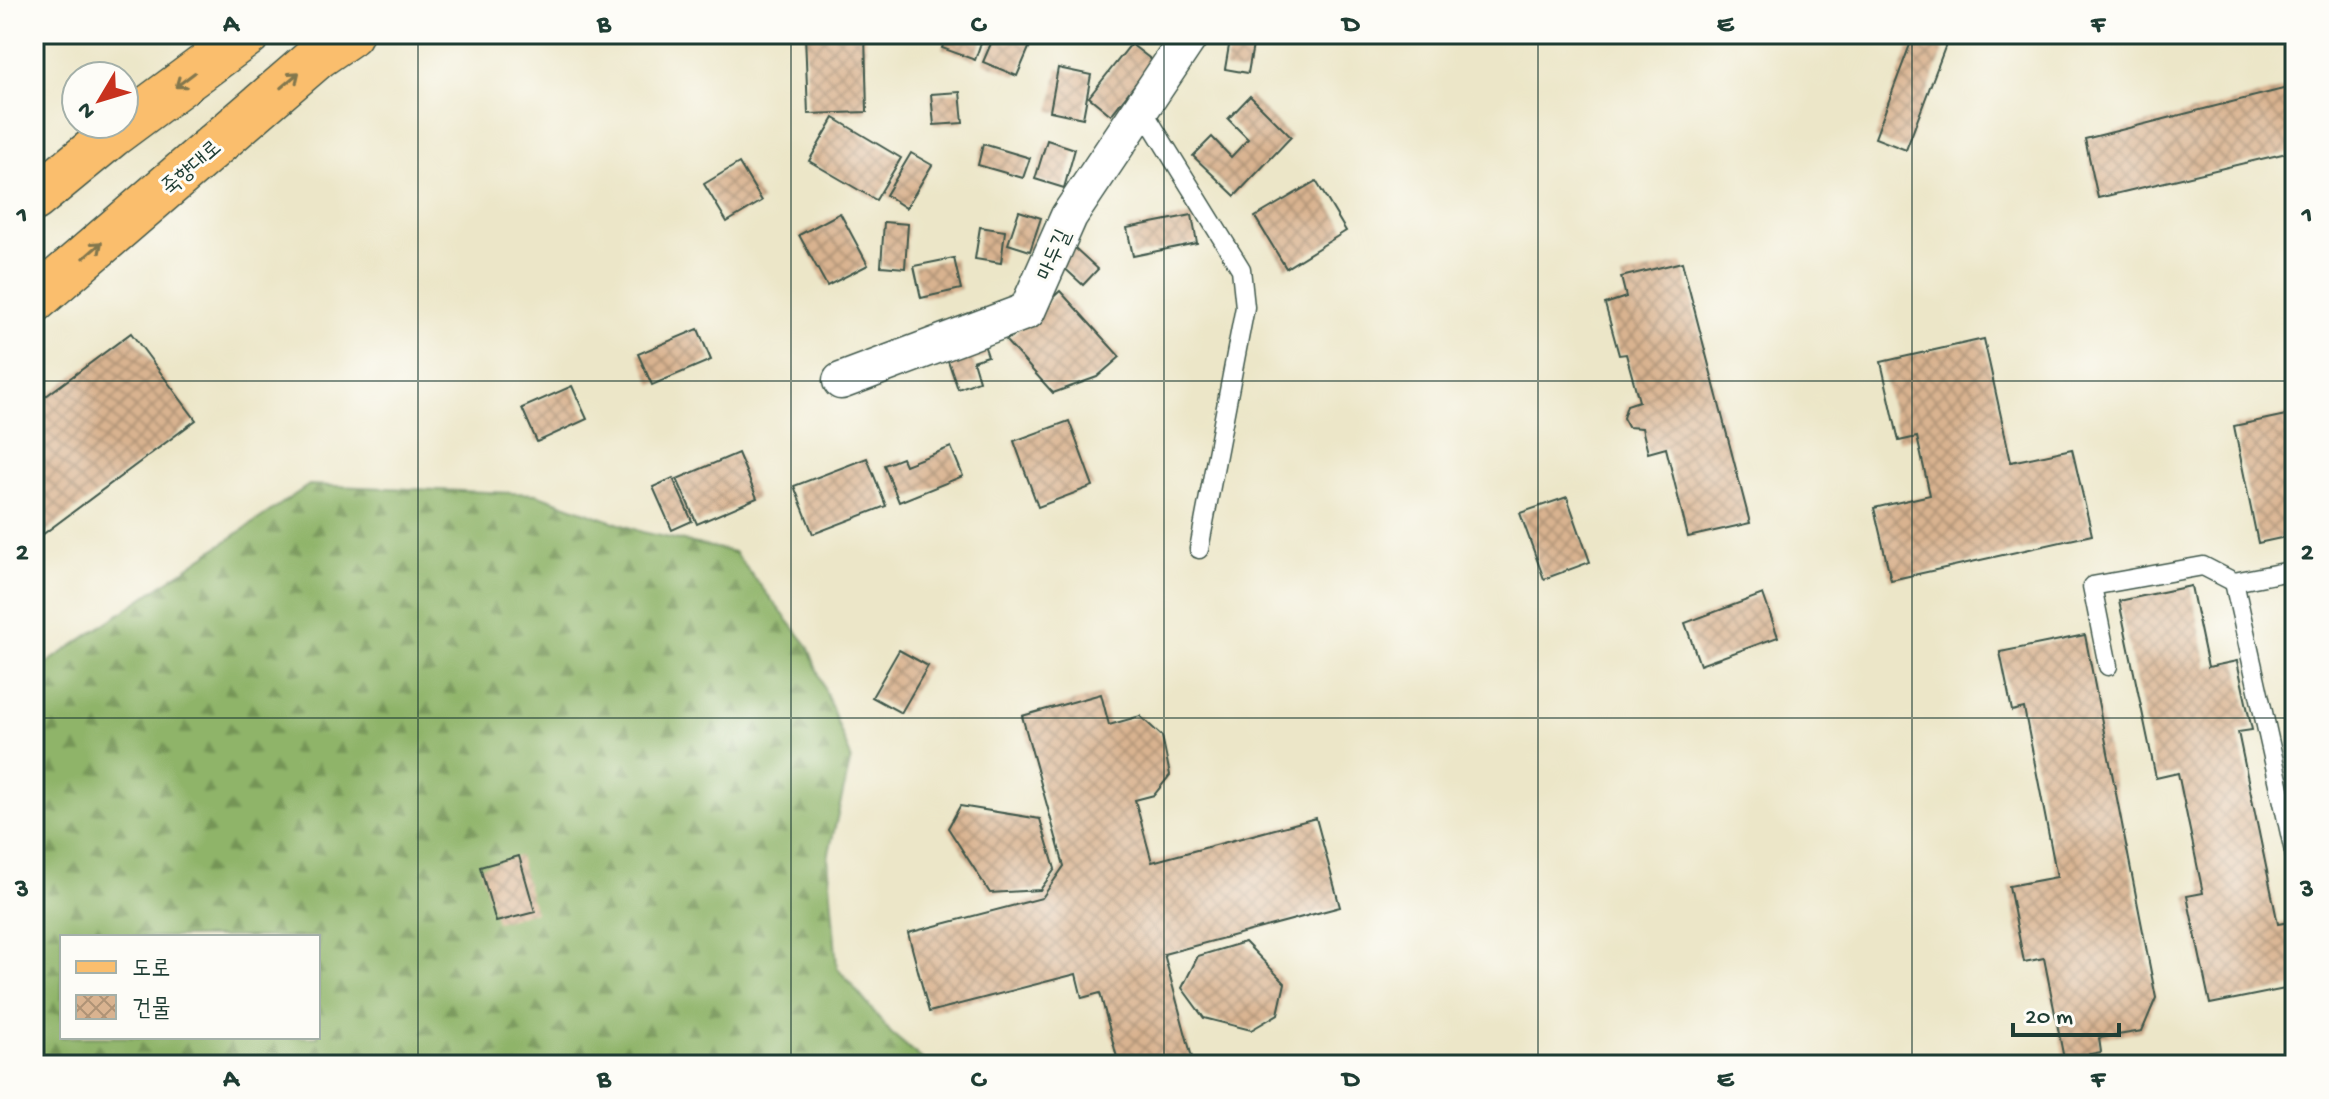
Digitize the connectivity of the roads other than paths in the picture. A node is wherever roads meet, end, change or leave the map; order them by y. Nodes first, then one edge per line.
1 (248, 34) edge
2 (350, 34) edge
3 (1191, 34) edge
4 (1142, 109) junction
5 (34, 199) edge
6 (34, 301) edge
7 (841, 381) dead end
8 (1199, 549) dead end
9 (2295, 570) edge
10 (2234, 582) junction
11 (2108, 666) dead end
12 (2295, 856) edge

1 -> 5 main road
6 -> 2 main road, 죽향대로
3 - 4 street, 마두길
4 - 7 street, 마두길
4 - 8 lane
9 - 10 lane
10 - 11 lane
10 - 12 lane

